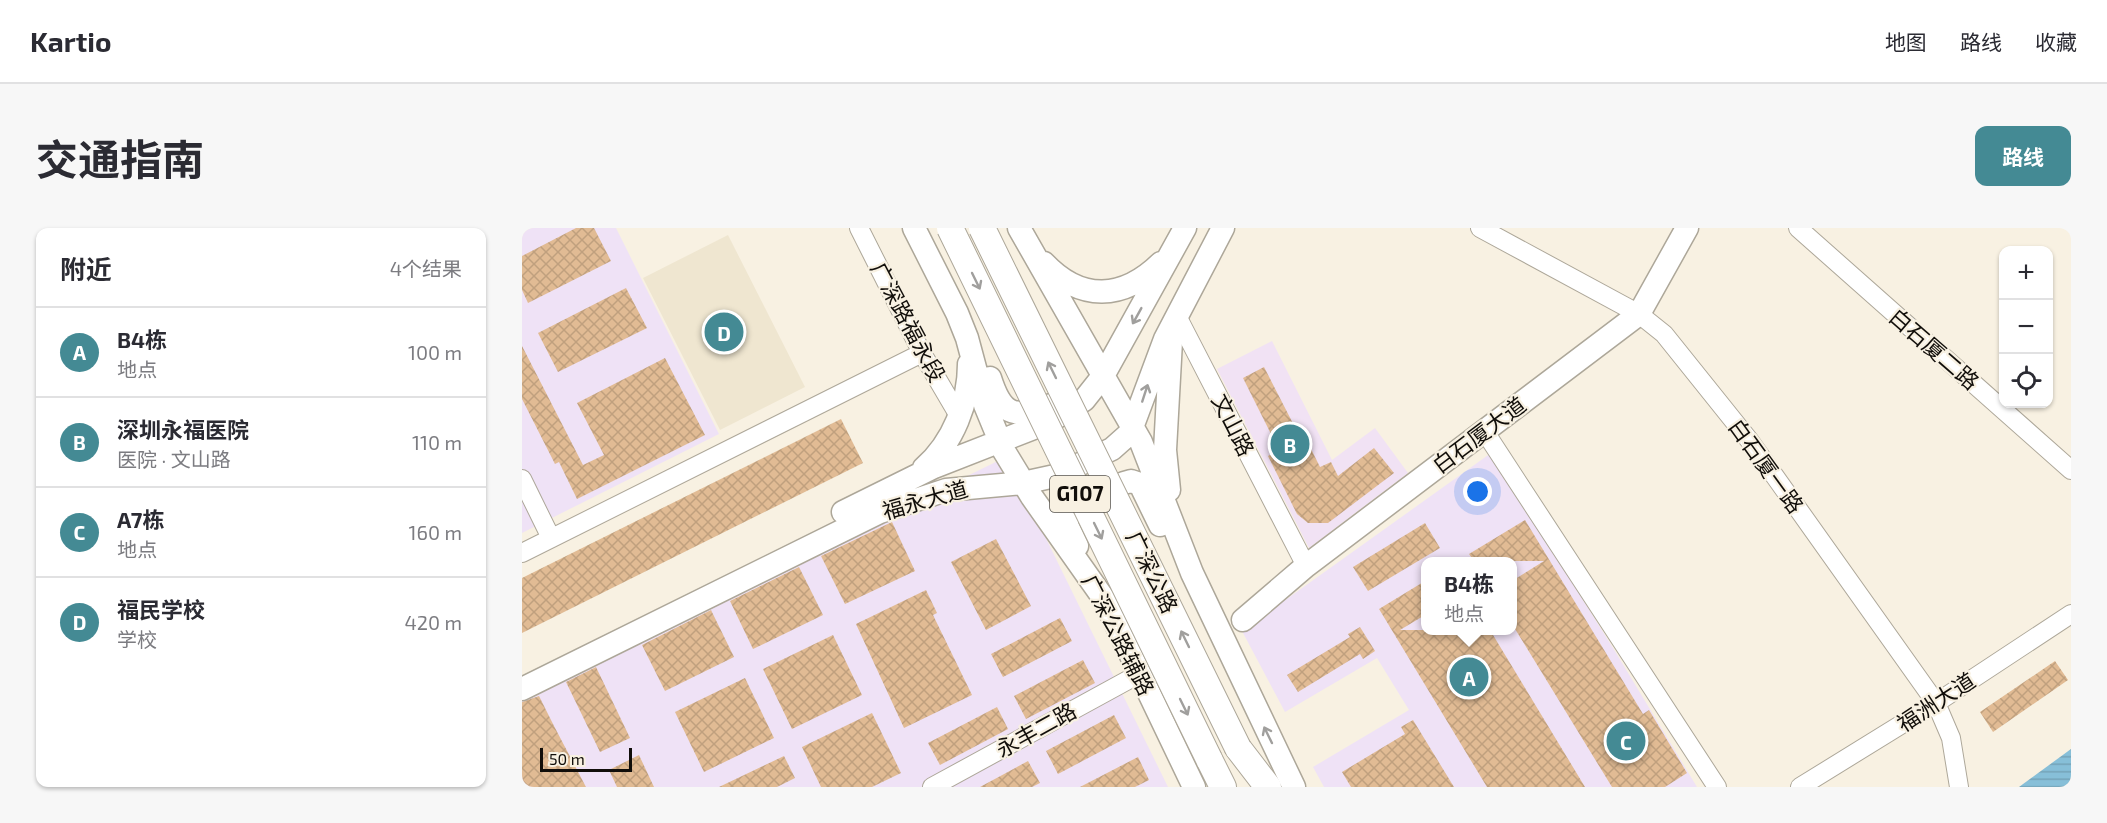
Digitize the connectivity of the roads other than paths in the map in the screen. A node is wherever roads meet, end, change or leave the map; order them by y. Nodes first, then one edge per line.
1 (859, 228) edge
2 (914, 228) edge
3 (950, 228) edge
4 (982, 228) edge
5 (1185, 228) edge
6 (1223, 228) edge
7 (1480, 228) edge
8 (1687, 228) edge
9 (1798, 228) edge
10 (1019, 229) edge
11 (1171, 254) junction
12 (951, 300) junction
13 (1639, 314) junction
14 (1174, 320) junction
15 (1072, 324) junction
16 (967, 339) junction
17 (922, 353) junction
18 (1103, 376) junction
19 (959, 416) junction
20 (1133, 427) junction
21 (1485, 432) junction
22 (1000, 442) junction
23 (2071, 470) edge
24 (522, 479) edge
25 (904, 482) junction
26 (1023, 483) junction
27 (1175, 530) junction
28 (551, 538) junction
29 (522, 553) edge
30 (1306, 566) junction
31 (1192, 573) junction
32 (1104, 599) junction
33 (2071, 614) edge
34 (1243, 620) dead end
35 (522, 672) edge
36 (1140, 674) junction
37 (522, 689) edge
38 (1936, 703) junction
39 (1238, 748) junction
40 (932, 787) edge
41 (1194, 787) edge
42 (1223, 787) edge
43 (1258, 787) edge
44 (1268, 787) edge
45 (1294, 787) edge
46 (1717, 787) edge
47 (1800, 787) edge
48 (1959, 787) edge

1 - 17 street, 广深路福永段
2 - 12 main road, 广深公路辅路
3 -> 42 highway, 广深公路 / G107, bridge
39 -> 4 highway, 广深公路 / G107, bridge
5 - 11 main road, 福永大道
6 - 14 main road, 福永大道
7 - 13 street, 白石厦一路
8 - 13 main road, 白石厦大道
9 - 23 street, 白石厦二路
10 - 11 main road
10 - 15 main road
11 -> 18 main road, 福永大道
12 - 15 main road
12 - 16 main road, 广深公路辅路
13 - 21 main road, 白石厦大道
13 - 38 street, 白石厦一路
20 -> 14 main road, 福永大道
14 - 27 main road
14 - 30 street, 文山路
15 - 18 main road
16 - 19 main road
16 - 22 main road, 广深公路辅路
17 - 19 street, 广深路福永段
17 - 28 street
18 - 20 main road
18 - 22 main road, 福永大道
19 - 25 main road
20 - 26 main road, 福永大道
20 - 27 main road
21 - 30 main road, 白石厦大道
21 - 46 street
22 - 25 main road, 福永大道
22 - 26 main road, 广深公路辅路
24 - 28 street
25 - 35 main road, 福永大道
26 - 32 main road, 广深公路辅路
26 - 37 main road, 福永大道
27 - 31 main road
28 - 29 street
30 - 34 main road, 白石厦大道
31 - 32 main road
45 -> 31 main road
32 - 36 main road, 广深公路辅路
33 - 38 street, 福洲大道
36 - 40 street, 永丰二路
36 - 41 main road, 广深公路辅路
38 - 47 street, 福洲大道
38 - 48 street, 白石厦一路
39 - 43 highway, 广深公路 / G107
39 - 44 highway

